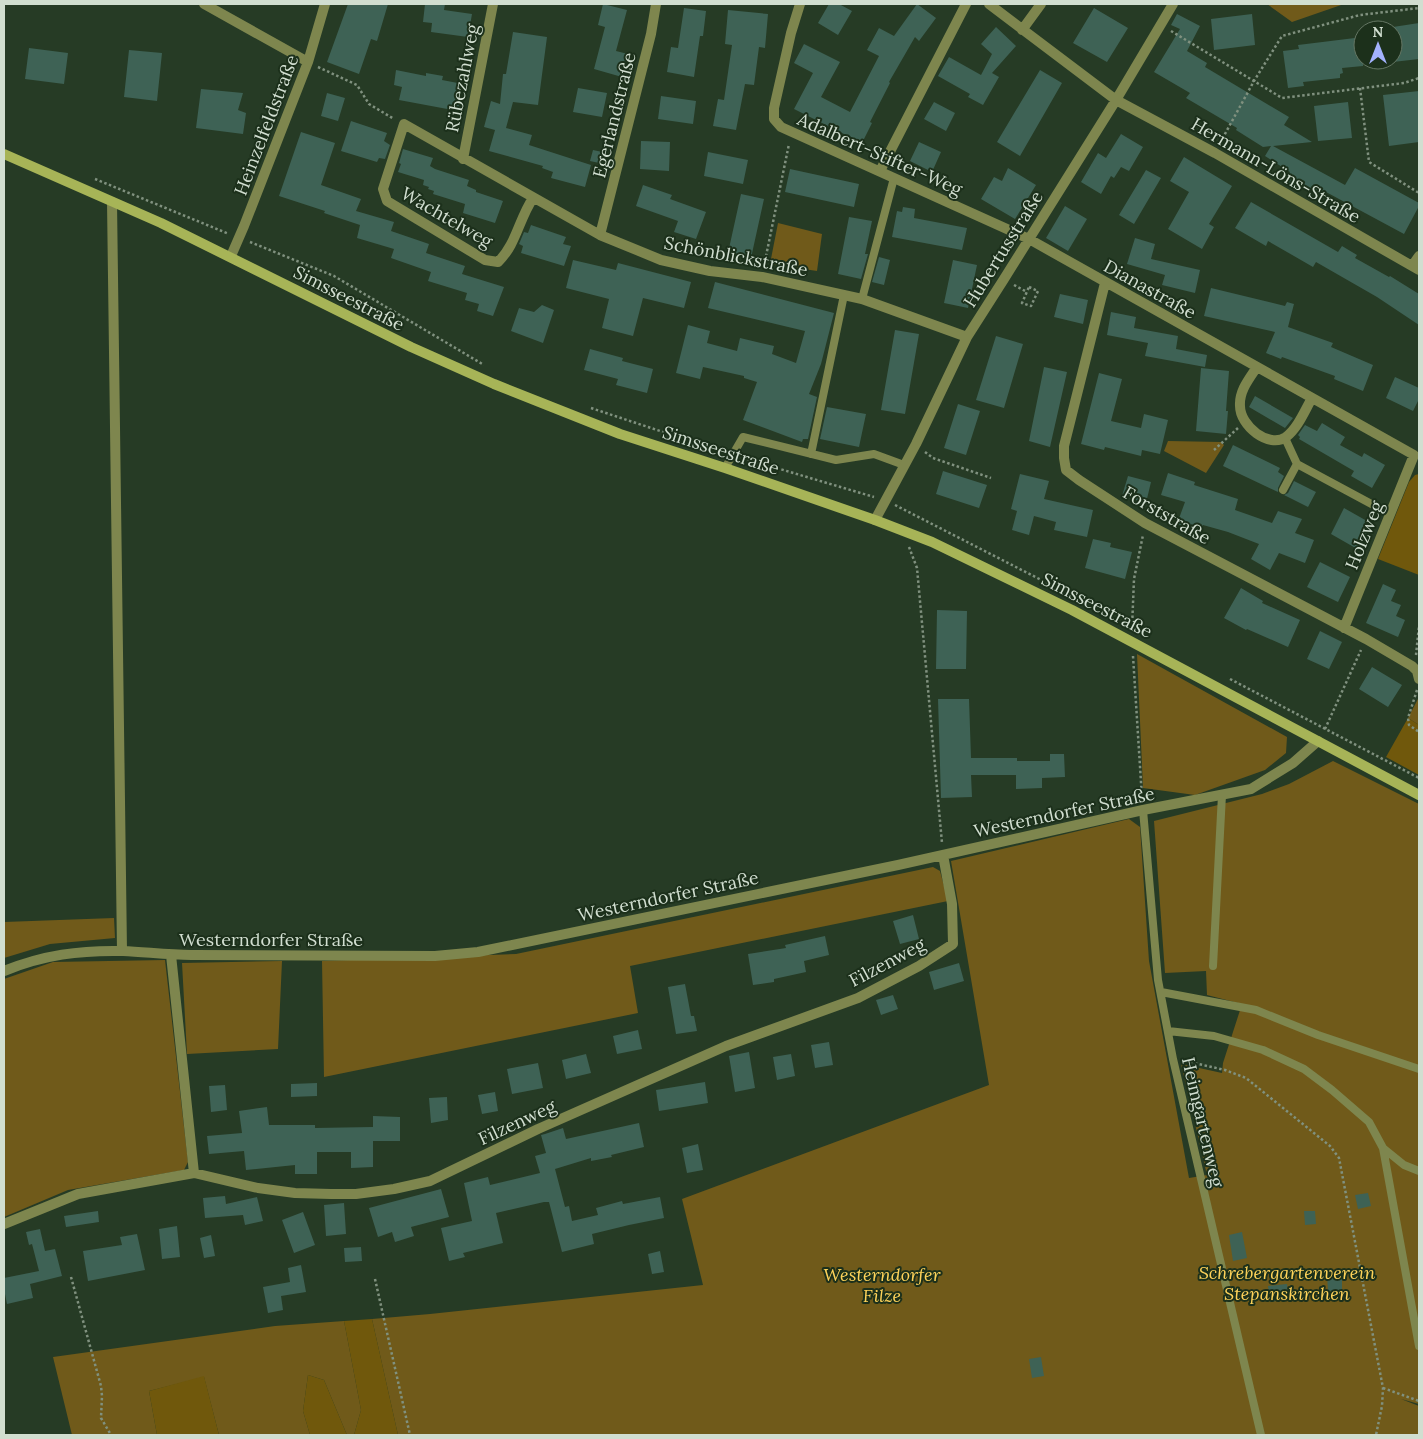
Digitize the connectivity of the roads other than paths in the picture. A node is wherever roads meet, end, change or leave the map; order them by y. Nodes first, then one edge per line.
1 (204, 4) edge
2 (325, 4) edge
3 (493, 4) edge
4 (656, 4) edge
5 (800, 4) edge
6 (966, 4) edge
7 (989, 4) edge
8 (1041, 4) edge
9 (1173, 4) edge
10 (1022, 30) junction
11 (308, 62) junction
12 (1116, 100) junction
13 (404, 124) joint
14 (4, 154) edge
15 (463, 159) junction
16 (880, 171) junction
17 (894, 178) junction
18 (533, 198) junction
19 (112, 202) junction
20 (600, 235) junction
21 (1029, 239) junction
22 (231, 256) junction
23 (1419, 256) edge
24 (1416, 268) edge
25 (1105, 282) junction
26 (844, 296) junction
27 (862, 299) junction
28 (967, 337) junction
29 (1257, 367) junction
30 (1312, 398) junction
31 (1284, 438) junction
32 (811, 454) junction
33 (1417, 458) edge
34 (1297, 464) junction
35 (904, 465) junction
36 (725, 468) junction
37 (1283, 490) dead end
38 (1390, 514) junction
39 (875, 520) junction
40 (1344, 628) junction
41 (1418, 675) edge
42 (1318, 741) junction
43 (1222, 794) junction
44 (1419, 795) edge
45 (1143, 810) junction
46 (943, 855) junction
47 (122, 951) junction
48 (171, 955) junction
49 (1213, 966) dead end
50 (4, 971) edge
51 (1161, 992) junction
52 (1168, 1031) junction
53 (1419, 1070) edge
54 (1383, 1148) junction
55 (1419, 1171) edge
56 (194, 1173) junction
57 (4, 1224) edge
58 (1419, 1346) edge
59 (1261, 1435) edge

1 - 11 street
2 - 11 street, Heinzelfeldstraße
3 - 15 street, Rübezahlweg
4 - 20 street, Egerlandstraße
5 - 16 street, Adalbert-Stifter-Weg
6 - 16 street
7 - 10 street, Hermann-Löns-Straße
8 - 10 street
9 - 12 street, Hubertusstraße
10 - 12 street, Hermann-Löns-Straße
11 - 22 street, Heinzelfeldstraße
12 - 21 street, Hubertusstraße
12 - 24 street, Hermann-Löns-Straße
13 - 15 street, Schönblickstraße
13 - 18 street, Wachtelweg
14 - 19 main road, Simsseestraße
15 - 18 street, Schönblickstraße
16 - 17 street, Adalbert-Stifter-Weg
17 - 21 street, Adalbert-Stifter-Weg
17 - 27 lane
18 - 20 street, Schönblickstraße
19 - 22 main road, Simsseestraße
19 - 47 street
20 - 26 street, Schönblickstraße
21 - 25 street, Dianastraße
21 - 28 street, Hubertusstraße
22 - 36 main road, Simsseestraße
23 - 24 street
25 - 29 street, Dianastraße
25 - 40 street, Forststraße
26 - 27 street, Schönblickstraße
26 - 32 lane
27 - 28 street, Schönblickstraße
28 - 35 street, Hubertusstraße
29 - 30 street, Dianastraße
29 - 31 street
30 - 31 street
30 - 33 street, Dianastraße
31 - 34 lane
32 - 35 lane
32 - 36 lane
33 - 38 street, Holzweg
34 - 37 lane
34 - 38 lane
35 - 39 street, Hubertusstraße
36 - 39 main road, Simsseestraße
38 - 40 street, Holzweg
39 - 42 main road, Simsseestraße
40 - 41 street, Forststraße
42 - 43 street, Westerndorfer Straße
42 - 44 main road, Simsseestraße
43 - 45 street, Westerndorfer Straße
43 - 49 lane
45 - 46 street, Westerndorfer Straße
45 - 51 lane, Heimgartenweg
46 - 48 street, Westerndorfer Straße
46 - 56 street, Filzenweg
47 - 48 street, Westerndorfer Straße
47 - 50 street, Westerndorfer Straße
48 - 56 street
51 - 52 lane, Heimgartenweg
51 - 53 lane
52 - 54 lane
52 - 59 lane, Heimgartenweg
54 - 55 lane
54 - 58 lane
56 - 57 street

